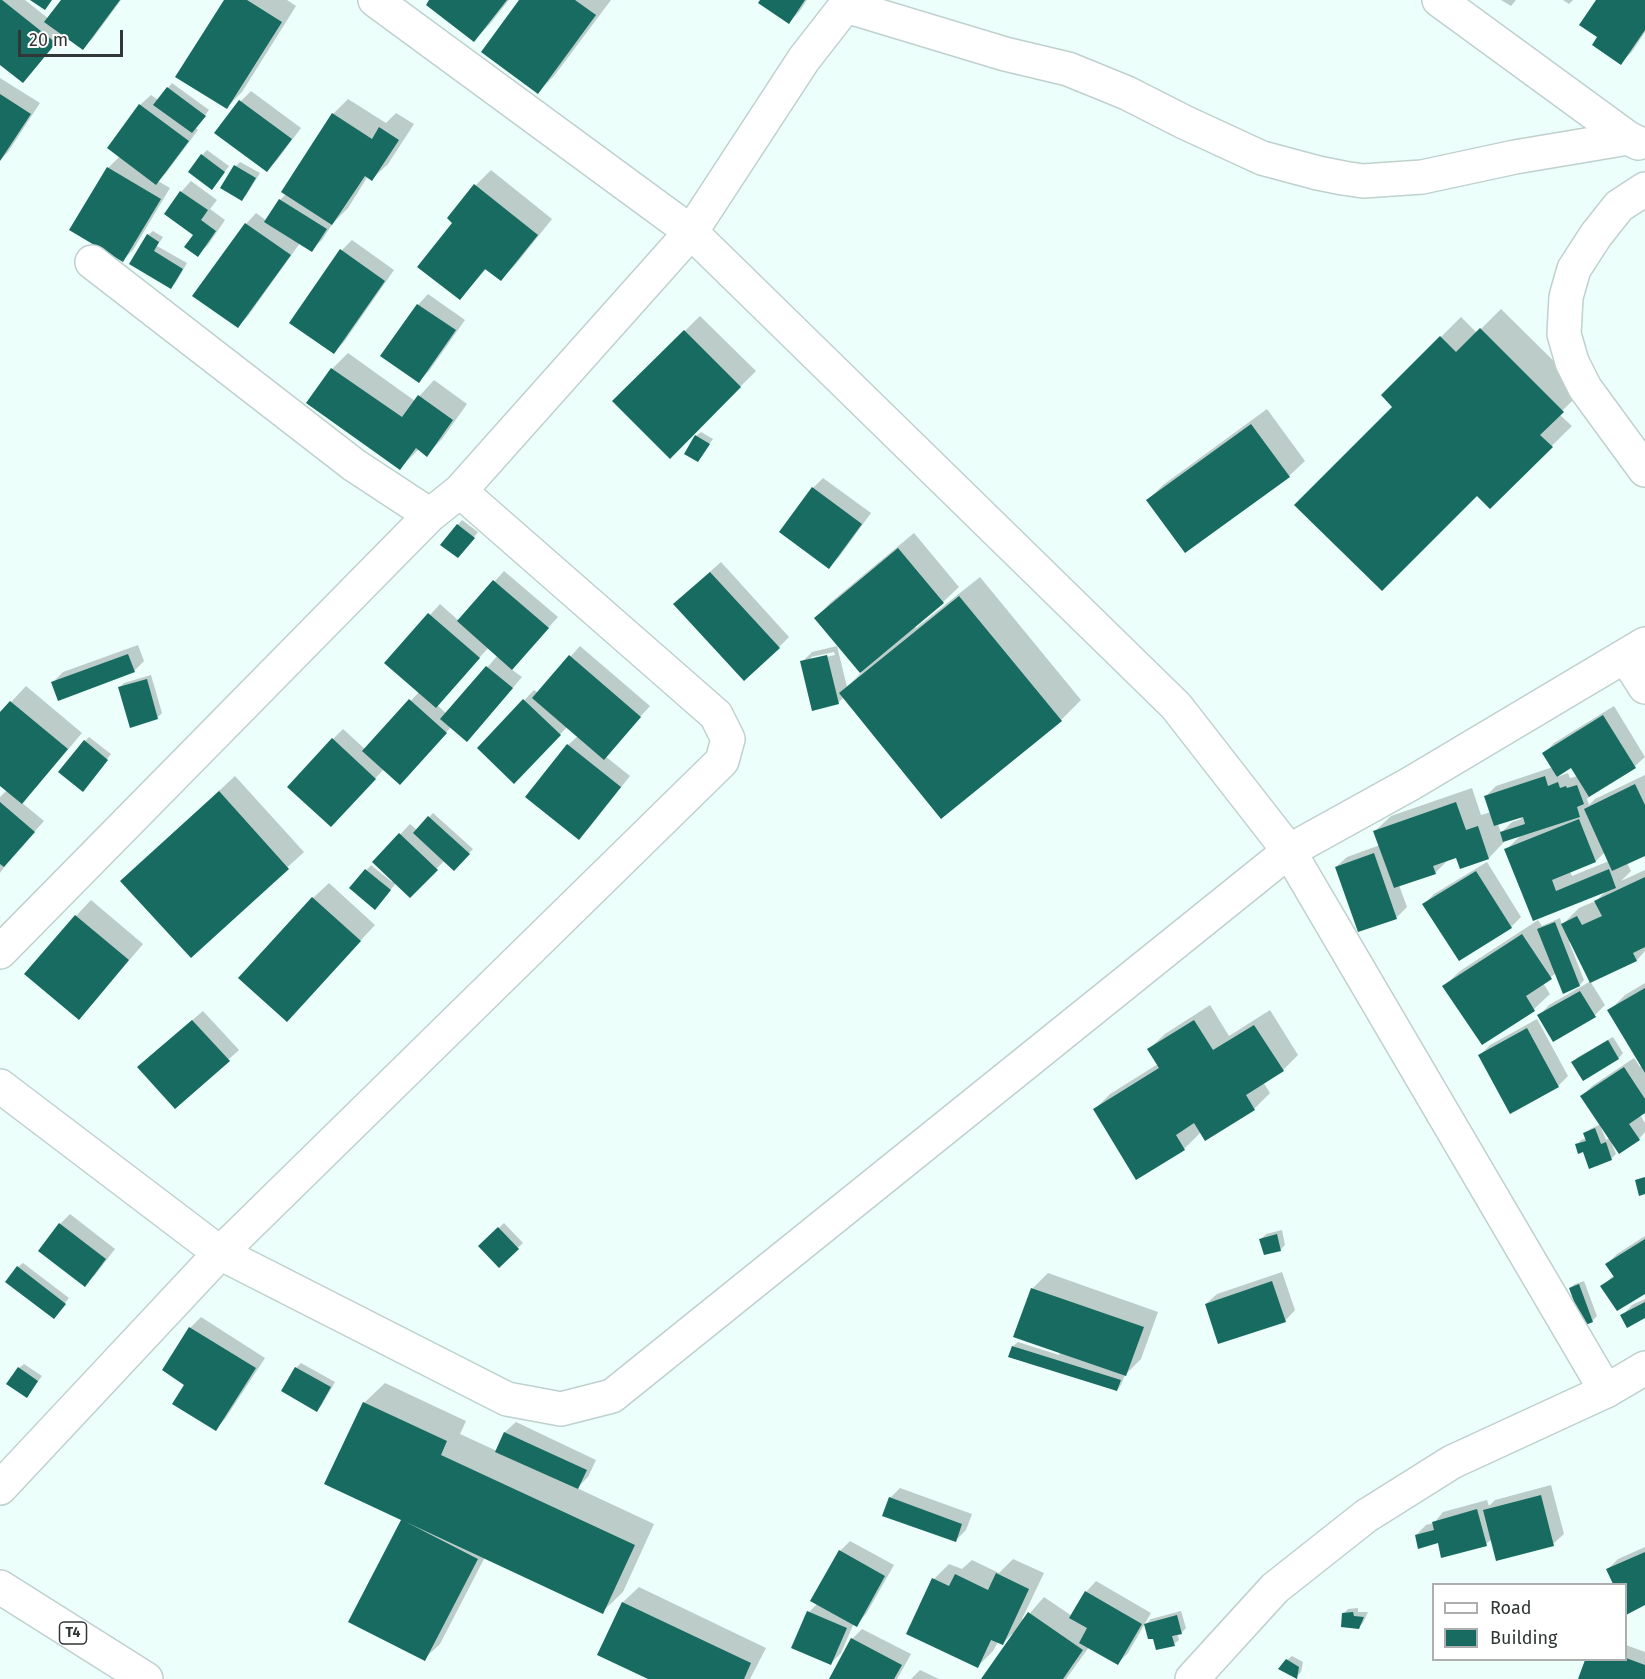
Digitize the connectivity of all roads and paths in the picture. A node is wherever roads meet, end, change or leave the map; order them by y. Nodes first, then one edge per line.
1 (1439, 0) edge
2 (380, 1) edge
3 (848, 3) edge
4 (1637, 142) edge
5 (1645, 189) edge
6 (691, 232) junction
7 (92, 262) dead end
8 (1645, 470) edge
9 (460, 491) junction
10 (430, 515) junction
11 (1635, 650) edge
12 (1645, 687) edge
13 (1289, 851) junction
14 (0, 952) edge
15 (0, 1086) edge
16 (220, 1253) junction
17 (1645, 1368) edge
18 (1606, 1391) junction
19 (0, 1488) edge
20 (0, 1587) edge
21 (146, 1679) edge
22 (1192, 1679) edge

1 - 4 main road
2 - 6 main road
3 - 4 main road
3 - 6 main road
5 - 8 main road
6 - 9 main road
6 - 13 main road
7 - 10 main road
9 - 10 main road
9 - 16 main road
10 - 14 main road
11 - 12 main road
11 - 13 main road
13 - 16 main road
13 - 18 main road
15 - 16 main road
16 - 19 main road
17 - 18 main road
18 - 22 main road
20 - 21 main road, T4

